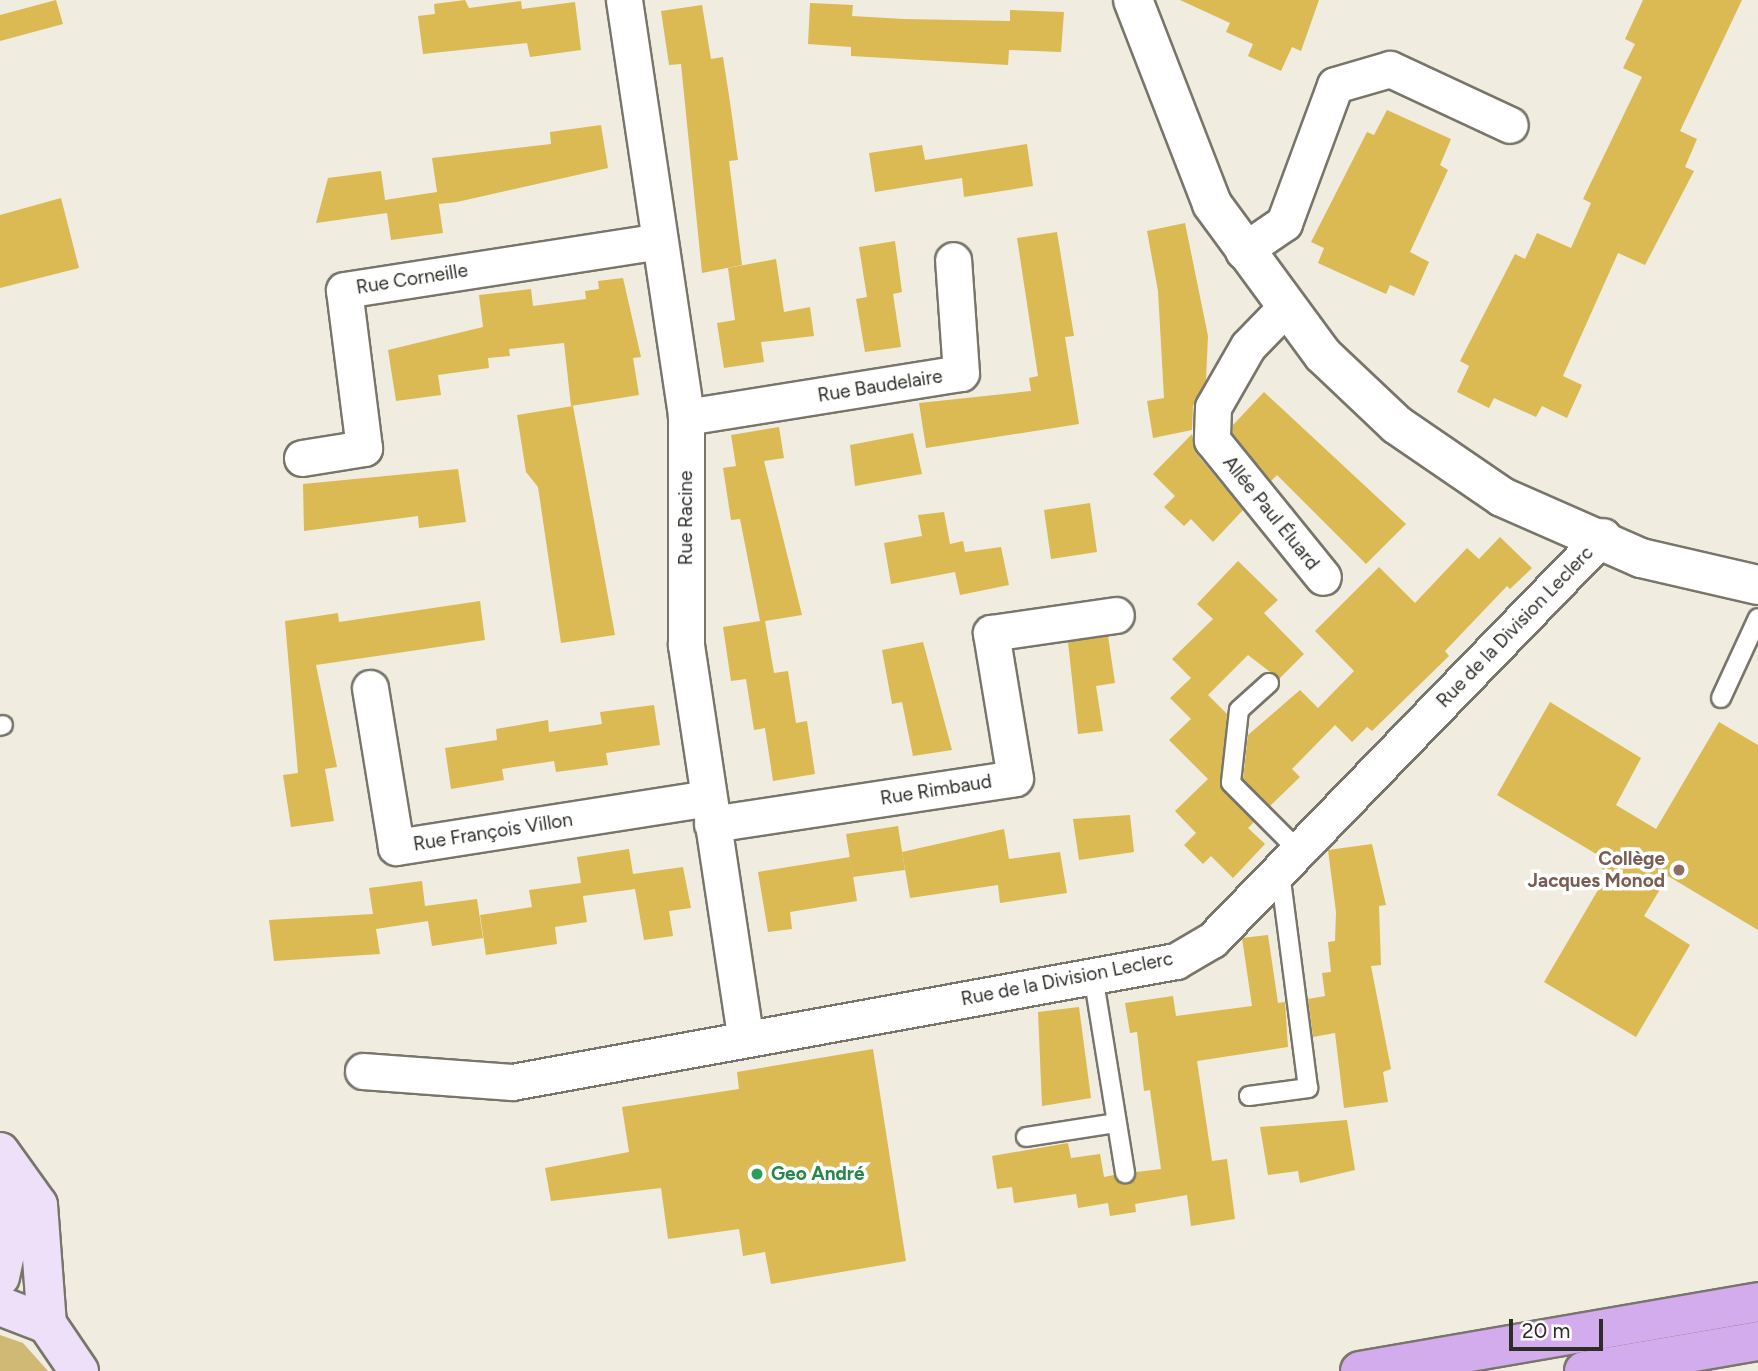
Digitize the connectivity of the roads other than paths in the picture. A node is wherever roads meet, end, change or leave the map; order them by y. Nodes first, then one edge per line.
1 (624, 0) edge
2 (1133, 0) edge
3 (1510, 125) dead end
4 (659, 241) junction
5 (1243, 251) junction
6 (953, 260) dead end
7 (1285, 308) junction
8 (686, 417) junction
9 (302, 458) dead end
10 (1602, 536) junction
11 (1758, 566) edge
12 (1324, 577) dead end
13 (1758, 585) edge
14 (1116, 615) dead end
15 (1758, 618) edge
16 (1269, 683) dead end
17 (370, 688) dead end
18 (1721, 698) dead end
19 (710, 811) junction
20 (1289, 861) junction
21 (1093, 975) junction
22 (745, 1037) junction
23 (363, 1071) dead end
24 (1249, 1096) dead end
25 (1116, 1124) junction
26 (1026, 1137) dead end
27 (0, 1153) edge
28 (1125, 1173) dead end
29 (0, 1194) edge
30 (0, 1277) edge
31 (1758, 1302) edge
32 (0, 1306) edge
33 (47, 1324) junction
34 (1758, 1341) edge
35 (79, 1371) edge
36 (1360, 1371) edge
37 (1584, 1371) edge

1 - 4 street, Rue Racine
2 - 5 street
3 - 5 street
4 - 8 street, Rue Racine
4 - 9 street, Rue Corneille
5 - 7 street
6 - 8 street, Rue Baudelaire
7 - 10 street
7 - 12 street, Allée Paul Éluard
8 - 19 street, Rue Racine
10 - 11 street
10 - 13 street
10 - 20 street, Rue de la Division Leclerc
14 - 19 street, Rue Rimbaud
15 - 18 lane
16 - 20 lane
17 - 19 street, Rue François Villon
19 - 22 street, Rue Racine
20 - 21 street, Rue de la Division Leclerc
20 - 24 lane
21 - 22 street, Rue de la Division Leclerc
21 - 25 lane
22 - 23 street, Rue de la Division Leclerc
25 - 26 lane
25 - 28 lane
27 - 33 main road
29 - 30 main road
31 - 36 highway
32 - 33 main road
33 - 35 main road
34 - 37 highway

